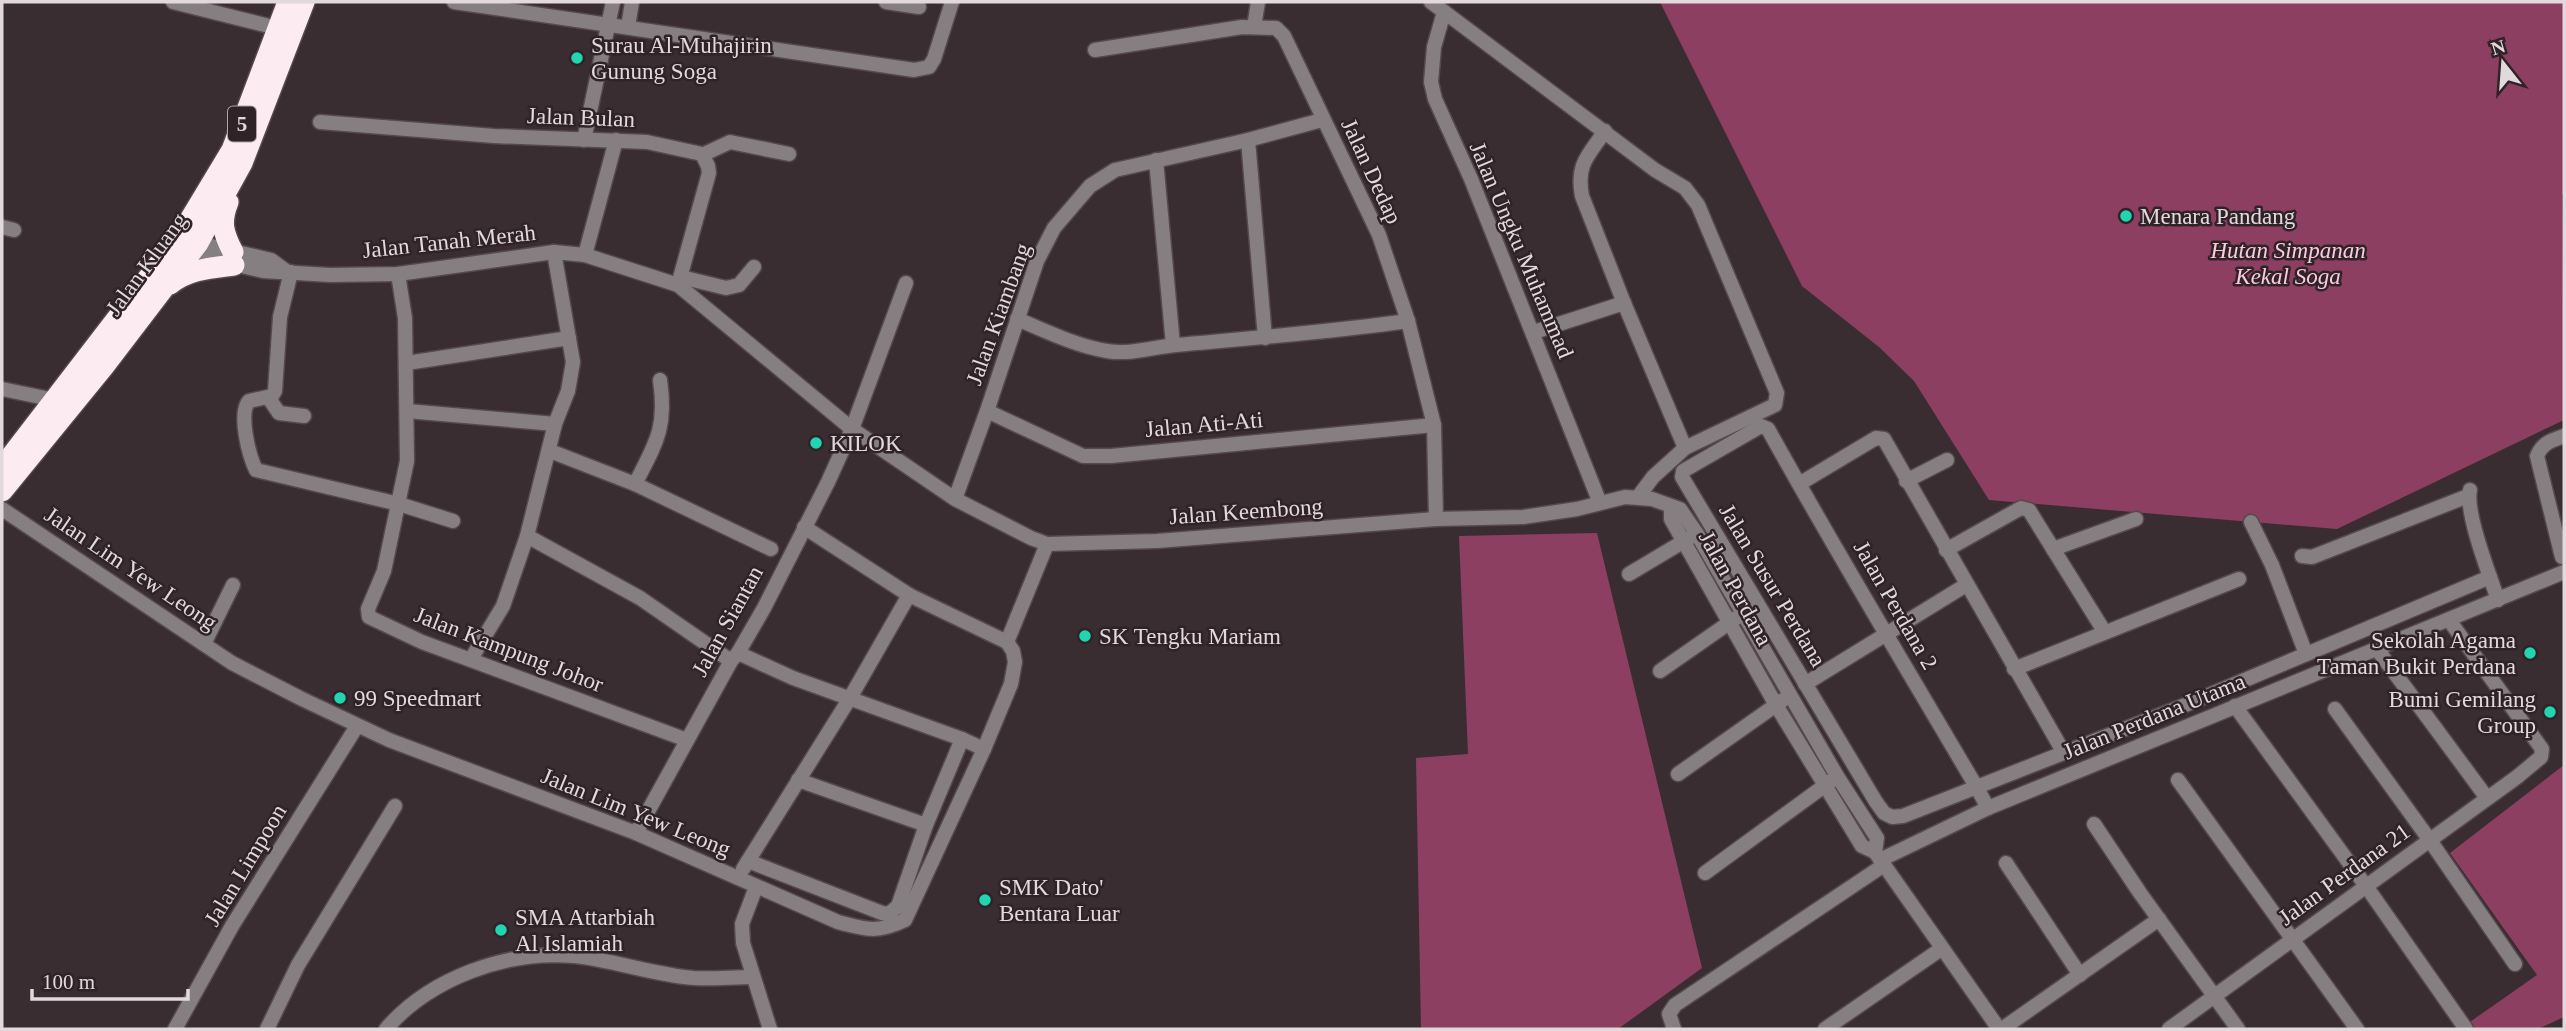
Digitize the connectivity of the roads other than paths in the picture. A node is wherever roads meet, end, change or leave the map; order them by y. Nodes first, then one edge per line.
1 (173, 2) edge
2 (288, 2) edge
3 (304, 2) edge
4 (454, 2) edge
5 (613, 2) edge
6 (632, 2) edge
7 (886, 2) edge
8 (952, 2) edge
9 (1258, 2) edge
10 (1431, 2) edge
11 (919, 7) dead end
12 (1444, 12) junction
13 (609, 24) junction
14 (628, 27) junction
15 (1254, 27) junction
16 (277, 28) junction
17 (1096, 50) dead end
18 (1322, 120) junction
19 (320, 121) dead end
20 (1605, 131) junction
21 (584, 140) junction
22 (616, 140) junction
23 (1248, 140) junction
24 (702, 155) junction
25 (789, 155) dead end
26 (1156, 160) junction
27 (242, 163) junction
28 (184, 246) junction
29 (554, 252) junction
30 (585, 255) junction
31 (233, 258) junction
32 (754, 267) dead end
33 (289, 272) junction
34 (398, 274) junction
35 (680, 281) junction
36 (906, 283) dead end
37 (156, 295) junction
38 (1624, 303) junction
39 (1017, 319) junction
40 (1408, 321) junction
41 (1534, 332) junction
42 (569, 338) junction
43 (1265, 338) junction
44 (1173, 345) junction
45 (407, 363) junction
46 (660, 380) dead end
47 (2, 389) edge
48 (268, 397) junction
49 (55, 400) junction
50 (407, 411) junction
51 (987, 411) junction
52 (304, 416) dead end
53 (555, 424) junction
54 (1434, 425) junction
55 (1765, 426) joint
56 (852, 429) junction
57 (2564, 436) edge
58 (1685, 448) junction
59 (550, 451) junction
60 (1947, 460) dead end
61 (2, 468) edge
62 (1906, 481) junction
63 (635, 484) junction
64 (1799, 484) junction
65 (2, 491) edge
66 (1639, 497) junction
67 (955, 499) junction
68 (1600, 502) junction
69 (399, 504) junction
70 (1671, 507) joint
71 (2, 509) edge
72 (1436, 519) junction
73 (2136, 519) dead end
74 (453, 521) dead end
75 (2251, 522) dead end
76 (804, 527) junction
77 (527, 536) junction
78 (1690, 538) junction
79 (1047, 544) junction
80 (771, 549) dead end
81 (2053, 549) junction
82 (1946, 550) junction
83 (2302, 555) dead end
84 (2563, 565) edge
85 (1629, 574) dead end
86 (2490, 577) junction
87 (2239, 579) dead end
88 (233, 585) dead end
89 (1966, 585) junction
90 (909, 595) junction
91 (2498, 600) junction
92 (1743, 614) junction
93 (2449, 620) junction
94 (1730, 622) junction
95 (2104, 631) junction
96 (1886, 632) junction
97 (1007, 642) junction
98 (204, 644) junction
99 (2377, 649) junction
100 (2306, 654) junction
101 (734, 657) junction
102 (471, 659) junction
103 (2014, 669) junction
104 (1660, 671) dead end
105 (1805, 684) junction
106 (1790, 695) junction
107 (850, 698) junction
108 (1776, 705) junction
109 (2235, 706) junction
110 (2335, 709) dead end
111 (357, 726) junction
112 (962, 739) junction
113 (687, 740) junction
114 (984, 749) junction
115 (2064, 753) junction
116 (1678, 774) dead end
117 (798, 780) junction
118 (1831, 780) junction
119 (2178, 780) dead end
120 (1977, 788) junction
121 (2487, 798) junction
122 (396, 806) dead end
123 (1988, 808) junction
124 (2094, 824) dead end
125 (926, 825) junction
126 (636, 833) junction
127 (2429, 839) junction
128 (1880, 859) junction
129 (748, 861) junction
130 (2006, 863) dead end
131 (1705, 873) dead end
132 (738, 878) junction
133 (2366, 886) junction
134 (756, 887) junction
135 (2159, 919) junction
136 (2292, 940) junction
137 (1941, 949) junction
138 (2515, 964) dead end
139 (2080, 975) junction
140 (753, 977) junction
141 (2215, 996) junction
142 (175, 1029) edge
143 (267, 1029) edge
144 (386, 1029) edge
145 (770, 1029) edge
146 (1674, 1029) edge
147 (1825, 1029) edge
148 (2000, 1029) edge
149 (2169, 1029) edge
150 (2238, 1029) edge
151 (2357, 1029) edge
152 (2466, 1029) edge

1 - 16 street
2 - 16 highway, Jalan Kluang / 5
3 - 27 highway, Jalan Kluang / 5
4 - 13 street
5 - 13 street
6 - 14 street
7 - 11 street
8 - 14 street
9 - 15 street
10 - 12 street
12 - 20 street
12 - 41 street, Jalan Ungku Muhammad
13 - 14 street
13 - 21 street
15 - 17 street, Jalan Dedap
15 - 18 street, Jalan Dedap
16 - 28 highway, Jalan Kluang / 5
18 - 23 street, Jalan Kiambang
18 - 40 street, Jalan Dedap
19 - 21 street, Jalan Bulan
20 - 38 street
20 - 58 street
21 - 22 street, Jalan Bulan
22 - 24 street, Jalan Bulan
22 - 30 street
23 - 26 street, Jalan Kiambang
23 - 43 street
24 - 25 street
24 - 35 street
26 - 39 street, Jalan Kiambang
26 - 44 street
27 - 28 highway, Jalan Kluang / 5
27 - 31 highway
28 - 31 street
28 - 37 highway, Jalan Kluang / 5
28 - 49 highway, Jalan Kluang / 5
29 - 30 street, Jalan Tanah Merah
29 - 34 street, Jalan Tanah Merah
29 - 42 street
30 - 35 street, Jalan Tanah Merah
31 - 33 street
31 - 37 highway
32 - 35 street
33 - 34 street, Jalan Tanah Merah
33 - 48 street
34 - 45 street, Jalan Kampung Johor
35 - 56 street, Jalan Tanah Merah
36 - 56 street, Jalan Siantan
37 - 65 highway, Jalan Kluang / 5
38 - 41 street
38 - 58 street
39 - 44 street
39 - 51 street, Jalan Kiambang
40 - 43 street
40 - 54 street, Jalan Dedap
41 - 68 street, Jalan Ungku Muhammad
42 - 45 street
42 - 53 street
43 - 44 street
45 - 50 street, Jalan Kampung Johor
46 - 63 street
47 - 49 street
48 - 52 street
48 - 69 street
49 - 61 highway, Jalan Kluang / 5
50 - 53 street
50 - 69 street, Jalan Kampung Johor
51 - 54 street, Jalan Ati-Ati
51 - 67 street, Jalan Kiambang
53 - 59 street
54 - 72 street, Jalan Dedap
55 - 64 street, Jalan Perdana 2
55 - 105 street, Jalan Susur Perdana
56 - 67 street, Jalan Keembong
56 - 76 street, Jalan Siantan
57 - 84 street
58 - 66 street
59 - 63 street
59 - 77 street
60 - 62 street
62 - 64 street
62 - 82 street
63 - 80 street
64 - 96 street, Jalan Perdana 2
66 - 68 street, Jalan Keembong
66 - 70 street, Jalan Keembong
67 - 79 street, Jalan Keembong
68 - 72 street, Jalan Keembong
69 - 74 street
69 - 102 street, Jalan Kampung Johor
70 - 78 street, Jalan Perdana
71 - 98 street, Jalan Lim Yew Leong
72 - 79 street, Jalan Keembong
73 - 81 street
75 - 100 street
76 - 90 street
76 - 101 street, Jalan Siantan
77 - 101 street
77 - 102 street
78 - 85 street
78 - 92 street, Jalan Perdana
78 - 94 street, Jalan Perdana
79 - 97 street
81 - 82 street
81 - 95 street
82 - 89 street
83 - 86 street
84 - 91 street, Jalan Perdana Utama
86 - 91 street
86 - 100 street
87 - 95 street
88 - 98 street
89 - 96 street
89 - 103 street
90 - 97 street
90 - 107 street
91 - 93 street, Jalan Perdana Utama
92 - 94 street
92 - 106 street, Jalan Perdana
93 - 99 street, Jalan Perdana Utama
93 - 121 street, Jalan Perdana 21
94 - 104 street
94 - 108 street, Jalan Perdana
95 - 103 street
96 - 105 street
96 - 120 street, Jalan Perdana 2
97 - 114 street, Jalan Lim Yew Leong
98 - 111 street, Jalan Lim Yew Leong
99 - 109 street, Jalan Perdana Utama
99 - 121 street
100 - 115 street
101 - 107 street
101 - 113 street, Jalan Siantan
102 - 113 street, Jalan Kampung Johor
103 - 115 street
105 - 120 street, Jalan Susur Perdana
106 - 108 street
106 - 118 street, Jalan Perdana
107 - 112 street
107 - 117 street
108 - 116 street
108 - 118 street, Jalan Perdana
109 - 123 street, Jalan Perdana Utama
109 - 133 street
110 - 127 street
111 - 126 street, Jalan Lim Yew Leong
111 - 142 street, Jalan Limpoon
112 - 114 street
112 - 125 street
113 - 126 street, Jalan Siantan
114 - 134 street, Jalan Lim Yew Leong
115 - 120 street
117 - 125 street
117 - 129 street
118 - 128 street, Jalan Perdana
118 - 131 street
119 - 136 street
120 - 123 street, Jalan Perdana 2
121 - 127 street, Jalan Perdana 21
122 - 143 street
123 - 128 street, Jalan Perdana Utama
124 - 135 street
125 - 129 street
126 - 132 street, Jalan Lim Yew Leong
127 - 133 street, Jalan Perdana 21
127 - 138 street
128 - 137 street, Jalan Perdana
128 - 146 street, Jalan Perdana Utama
129 - 132 street
130 - 139 street
132 - 134 street, Jalan Lim Yew Leong
133 - 136 street, Jalan Perdana 21
133 - 152 street
134 - 140 street
135 - 139 street
135 - 141 street
136 - 141 street, Jalan Perdana 21
136 - 151 street
137 - 147 street
137 - 148 street, Jalan Perdana
139 - 148 street
140 - 144 street
140 - 145 street
141 - 149 street, Jalan Perdana 21
141 - 150 street

